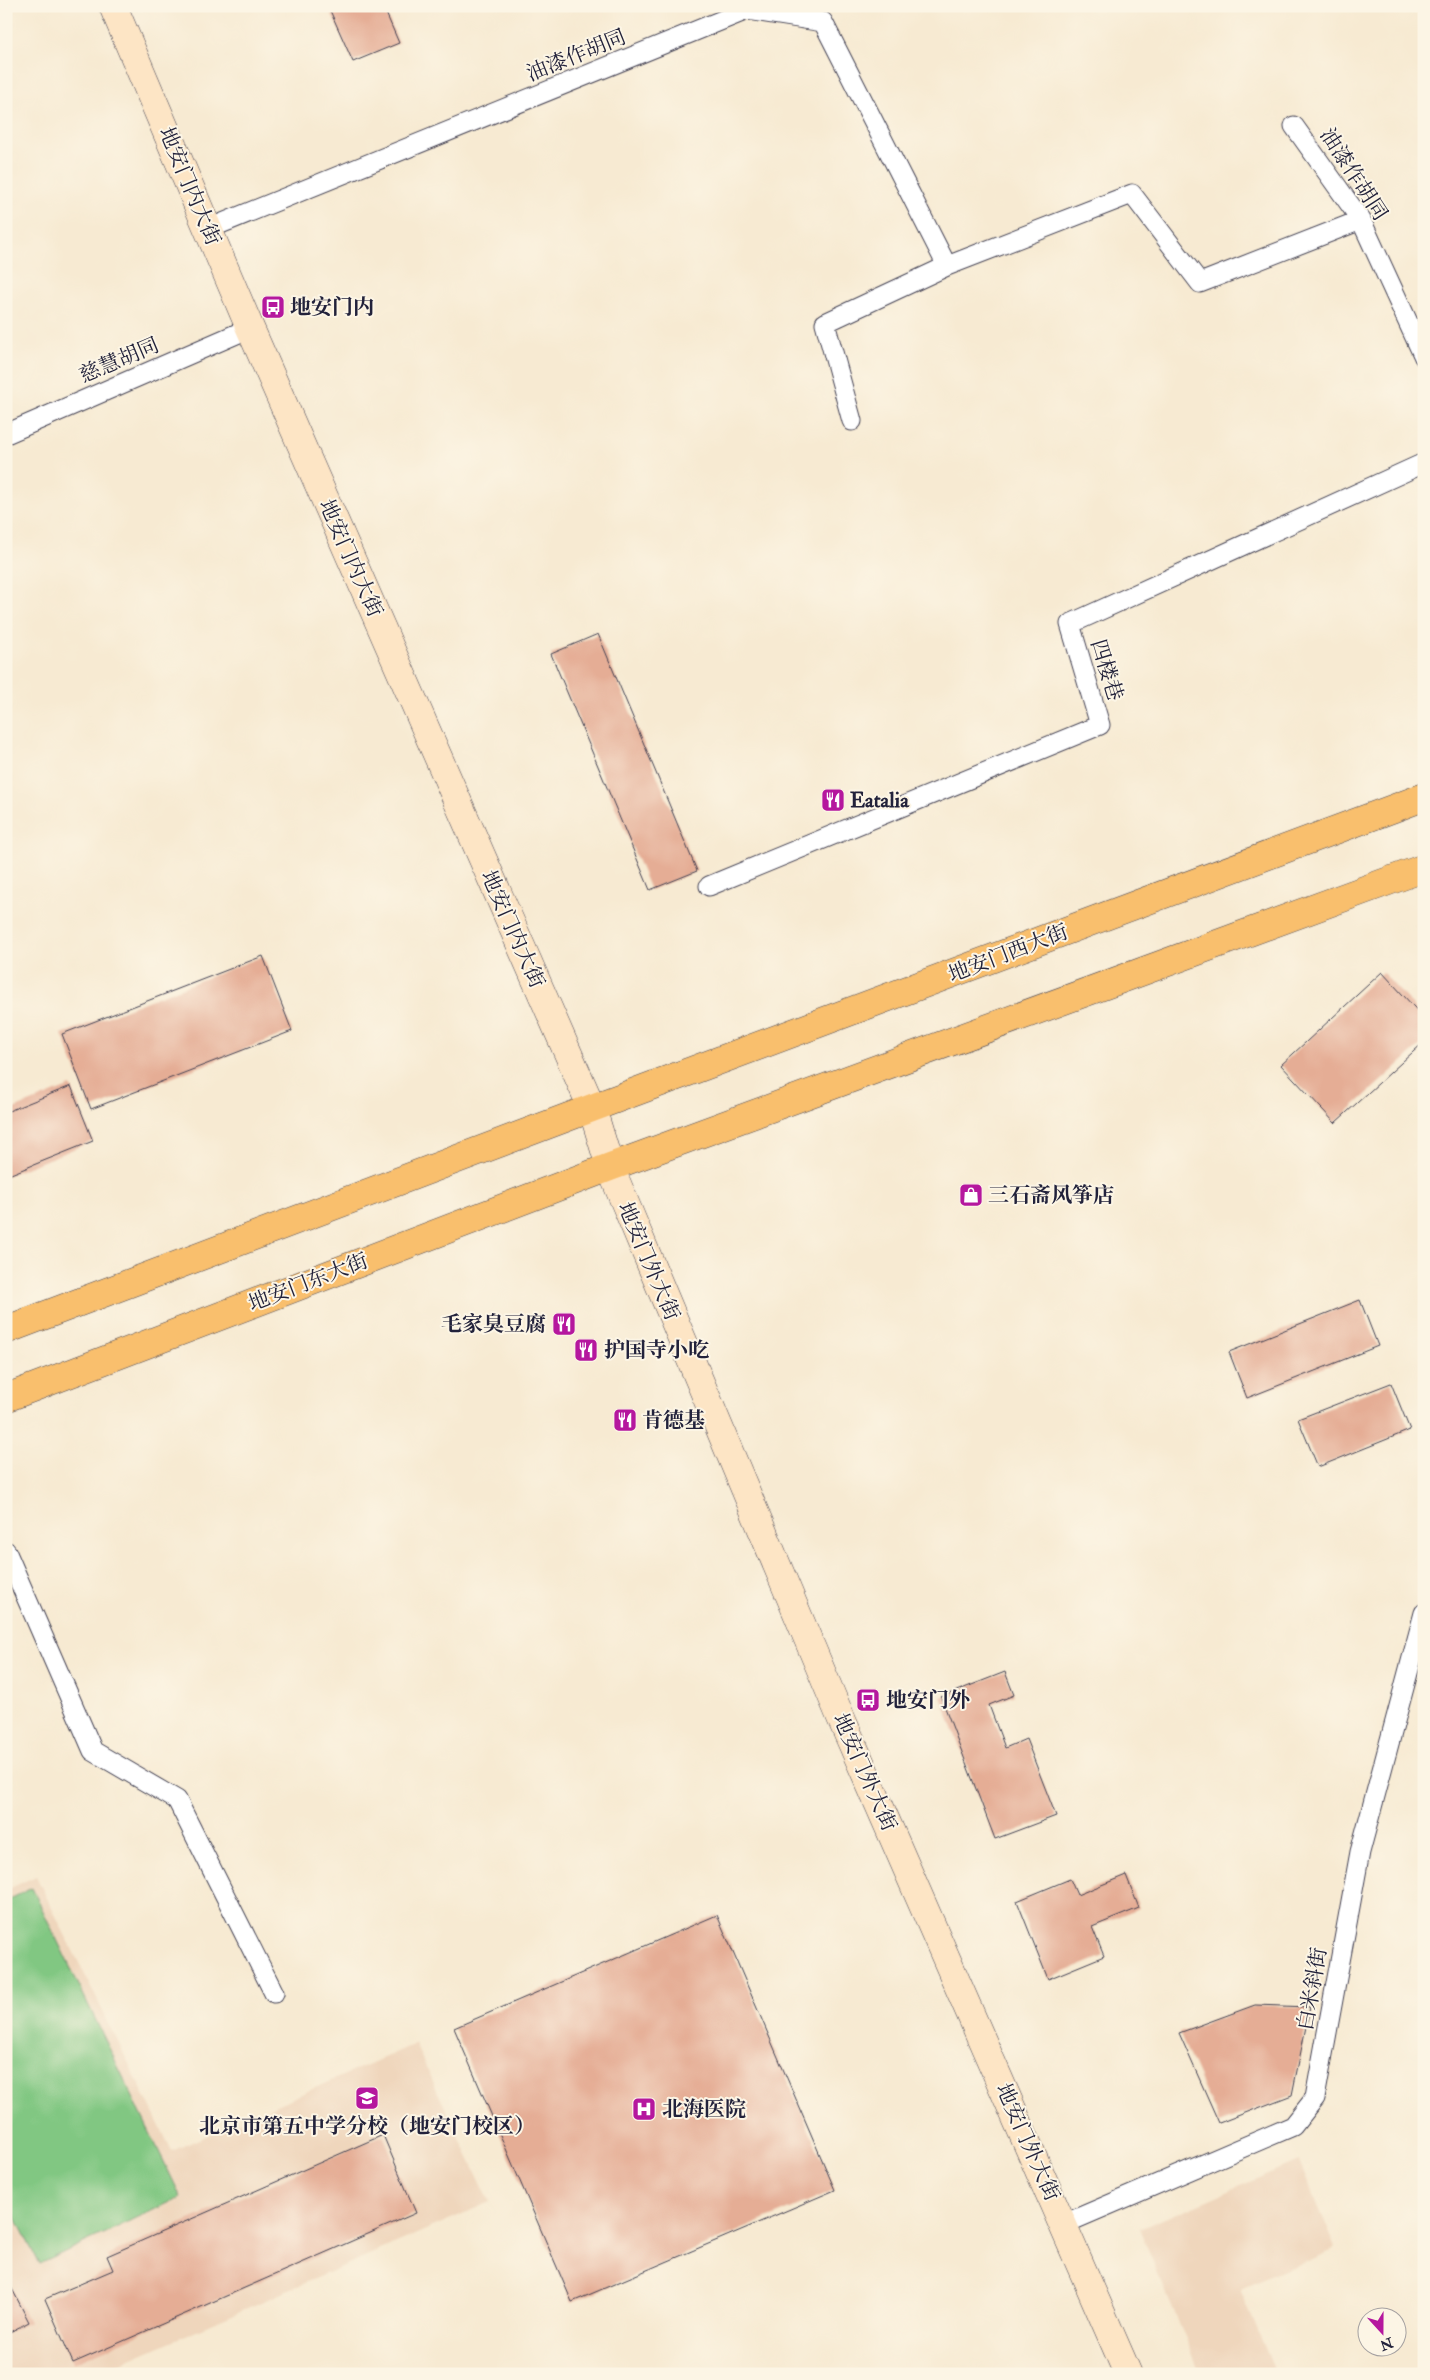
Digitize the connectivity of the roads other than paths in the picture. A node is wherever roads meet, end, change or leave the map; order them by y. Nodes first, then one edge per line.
1 (113, 6) edge
2 (1294, 126) dead end
3 (1360, 220) junction
4 (208, 229) junction
5 (947, 266) junction
6 (250, 328) junction
7 (1424, 358) edge
8 (852, 421) dead end
9 (6, 434) edge
10 (1424, 463) edge
11 (1424, 797) edge
12 (1424, 868) edge
13 (708, 886) dead end
14 (592, 1108) junction
15 (610, 1167) junction
16 (6, 1330) edge
17 (6, 1398) edge
18 (6, 1551) edge
19 (1424, 1612) edge
20 (274, 1993) dead end
21 (1064, 2224) junction
22 (1128, 2374) edge

1 - 4 main road, 地安门内大街
2 - 3 lane, 油漆作胡同
3 - 5 lane
3 - 7 lane, 油漆作胡同
4 - 5 lane, 油漆作胡同
4 - 6 main road, 地安门内大街
5 - 8 lane
6 - 9 lane, 慈慧胡同
6 - 14 main road, 地安门内大街
10 - 13 lane, 四楼巷
11 - 14 main road, 地安门西大街
12 - 15 main road
14 - 15 main road, 地安门内大街
14 - 16 main road
15 - 17 main road, 地安门东大街
15 - 21 main road, 地安门外大街
18 - 20 lane
19 - 21 lane, 白米斜街
21 - 22 main road, 地安门外大街

